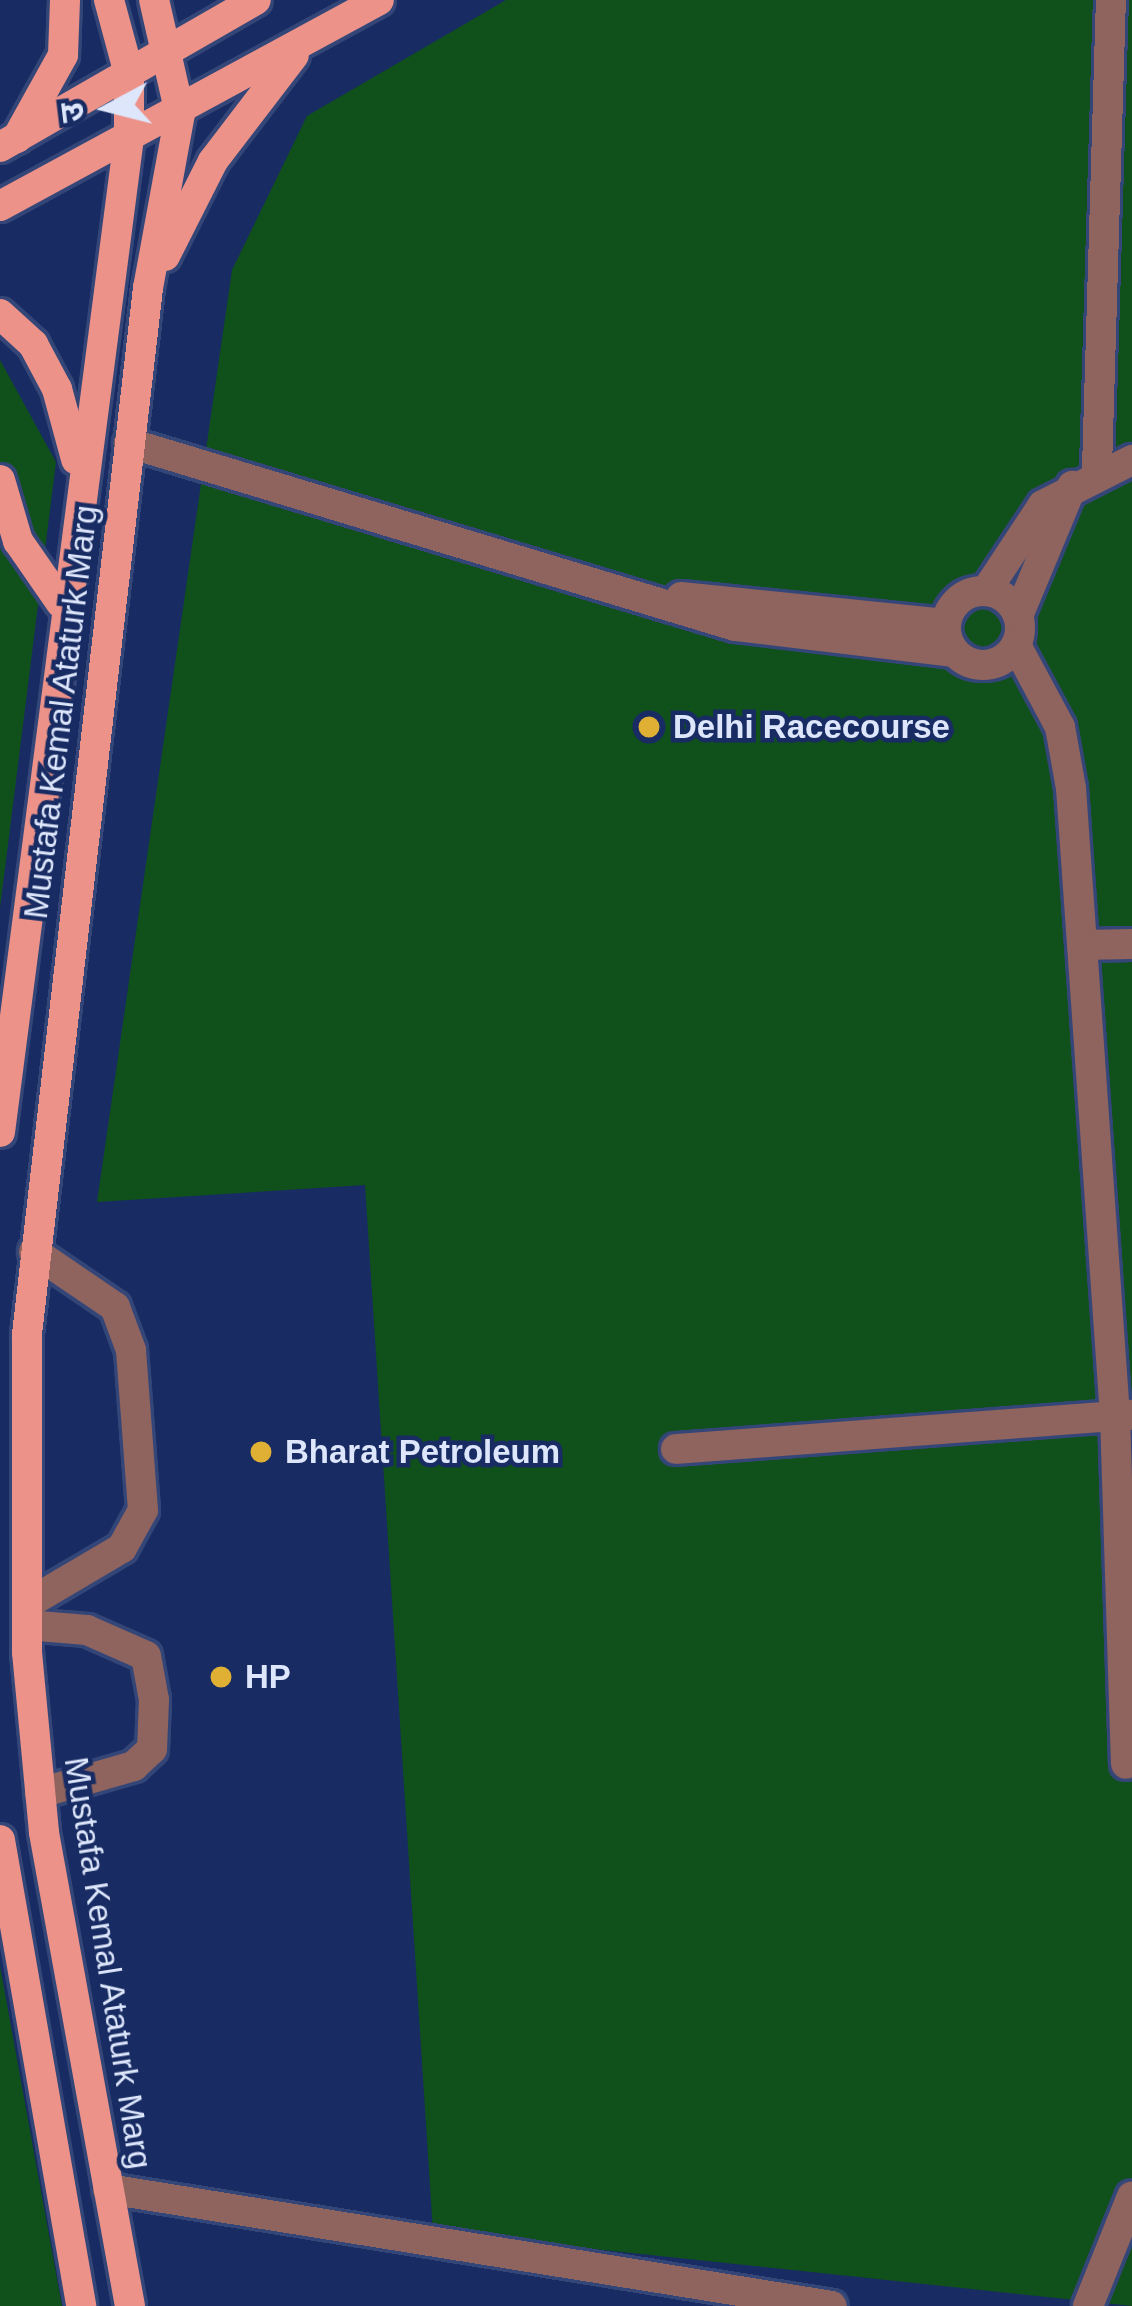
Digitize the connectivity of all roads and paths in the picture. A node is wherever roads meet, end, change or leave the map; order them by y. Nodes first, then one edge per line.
1 (65, 0) edge
2 (109, 0) edge
3 (154, 0) edge
4 (256, 0) edge
5 (379, 0) edge
6 (1111, 0) edge
7 (301, 45) junction
8 (170, 56) junction
9 (129, 74) junction
10 (180, 114) junction
11 (129, 138) junction
12 (9, 142) edge
13 (0, 206) edge
14 (148, 287) junction
15 (0, 314) edge
16 (129, 443) junction
17 (1132, 460) edge
18 (80, 477) junction
19 (1084, 477) junction
20 (0, 480) edge
21 (986, 591) junction
22 (61, 603) junction
23 (1017, 631) junction
24 (950, 638) junction
25 (1082, 944) junction
26 (1132, 944) edge
27 (0, 1132) edge
28 (34, 1252) junction
29 (1124, 1415) edge
30 (676, 1449) dead end
31 (27, 1614) junction
32 (1126, 1764) dead end
33 (40, 1793) junction
34 (0, 1840) edge
35 (108, 2189) junction
36 (1132, 2196) edge
37 (81, 2306) edge
38 (130, 2306) edge
39 (832, 2306) edge
40 (1088, 2306) edge

1 - 12 main road
2 - 9 main road, Mustafa Kemal Ataturk Marg
3 - 8 main road, Mustafa Kemal Ataturk Marg
4 - 8 main road
5 - 7 main road
6 - 19 lane
7 - 10 main road
7 - 14 main road
8 - 9 main road
8 - 10 main road, Mustafa Kemal Ataturk Marg
9 - 11 main road, Mustafa Kemal Ataturk Marg
9 - 12 main road
10 - 11 main road
10 - 14 main road, Mustafa Kemal Ataturk Marg
11 - 13 main road
11 - 18 main road, Mustafa Kemal Ataturk Marg
14 - 16 main road, Mustafa Kemal Ataturk Marg
15 - 18 main road
16 - 24 lane
16 - 28 main road, Mustafa Kemal Ataturk Marg
17 - 19 lane
18 - 22 main road, Mustafa Kemal Ataturk Marg
19 - 21 lane
19 - 23 lane
20 - 22 main road
21 - 23 lane
21 - 24 lane
22 - 27 main road, Mustafa Kemal Ataturk Marg
23 - 24 lane
23 - 25 lane
25 - 26 lane
25 - 29 lane
28 - 31 main road, Mustafa Kemal Ataturk Marg
28 - 31 lane
29 - 30 lane
29 - 32 lane
31 - 33 main road, Mustafa Kemal Ataturk Marg
31 - 33 lane
33 - 35 main road, Mustafa Kemal Ataturk Marg
34 - 37 main road
35 - 38 main road, Mustafa Kemal Ataturk Marg
35 - 39 lane
36 - 40 lane

